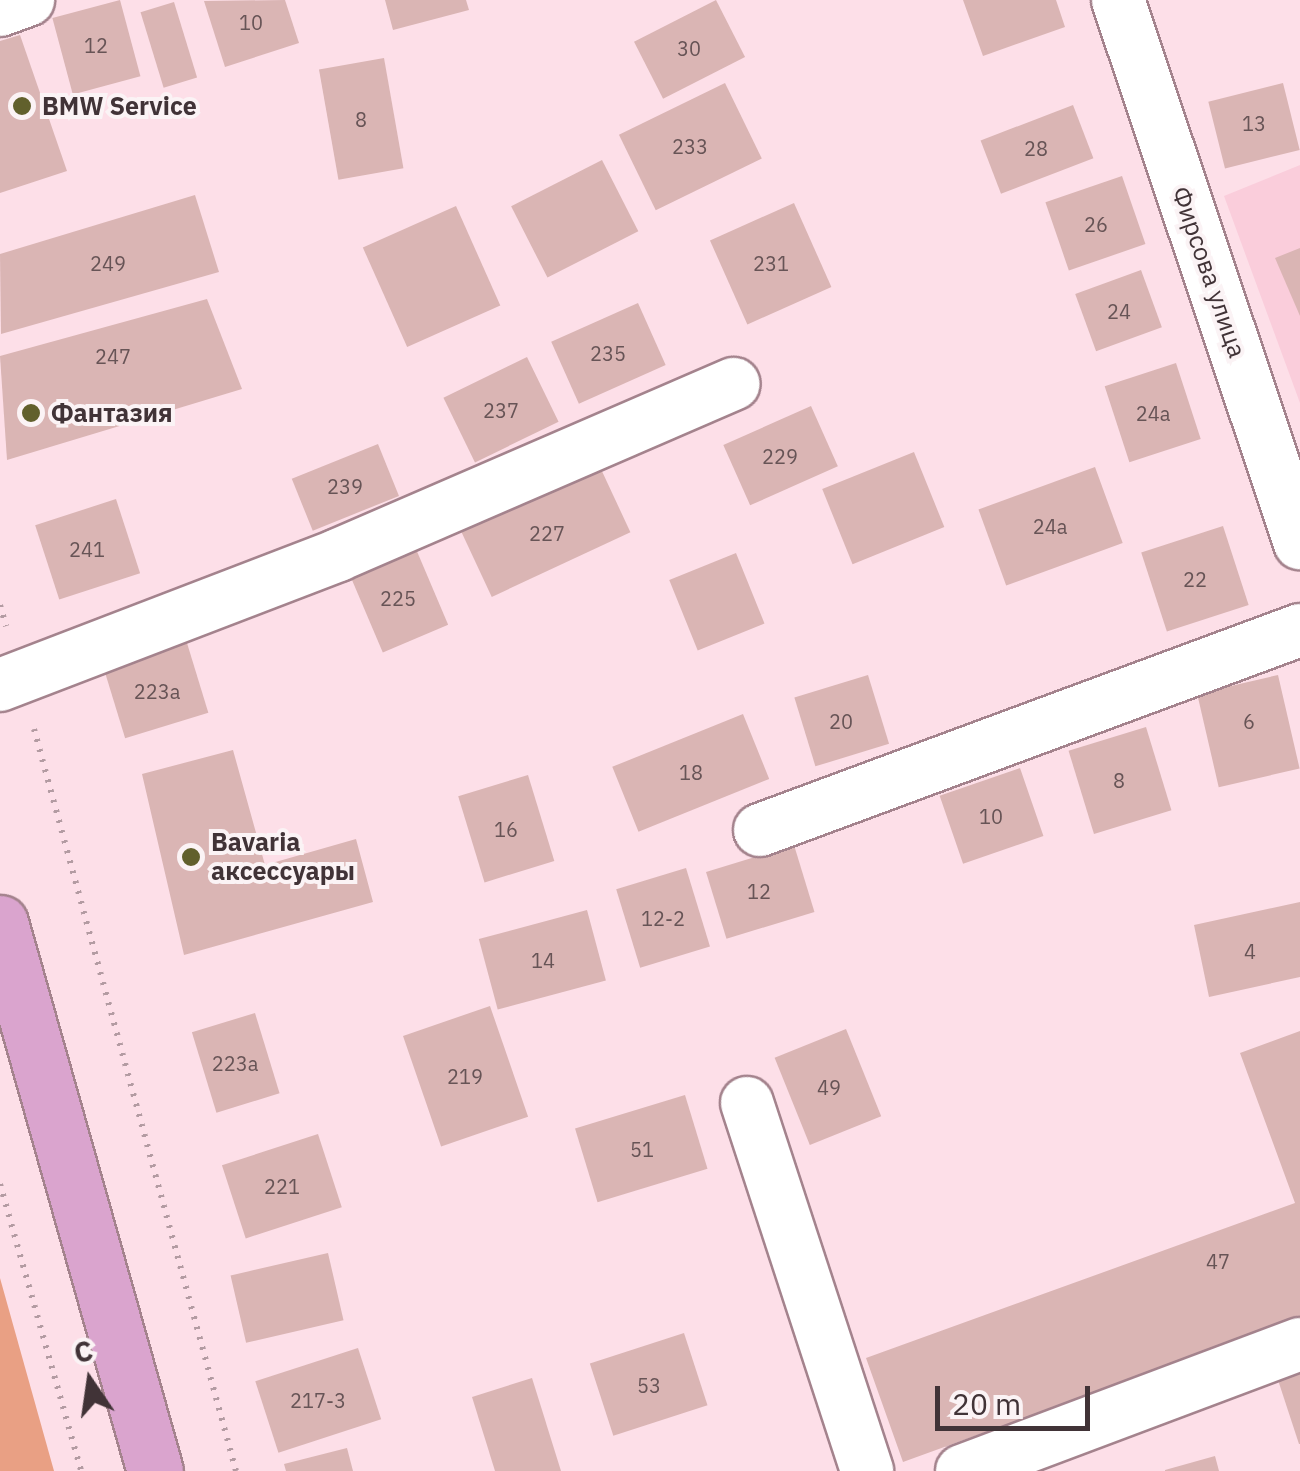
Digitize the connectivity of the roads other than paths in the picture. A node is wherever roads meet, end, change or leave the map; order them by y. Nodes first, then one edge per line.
1 (28, 0) edge
2 (1118, 0) edge
3 (0, 10) edge
4 (734, 384) dead end
5 (1300, 543) edge
6 (1300, 630) edge
7 (10, 681) edge
8 (760, 830) dead end
9 (0, 922) edge
10 (746, 1102) dead end
11 (1300, 1344) edge
12 (155, 1471) edge
13 (867, 1471) edge
14 (962, 1471) edge

1 - 3 street
2 - 5 street, Фирсова улица
4 - 7 street
6 - 8 street
9 - 12 main road
10 - 13 street
11 - 14 street

